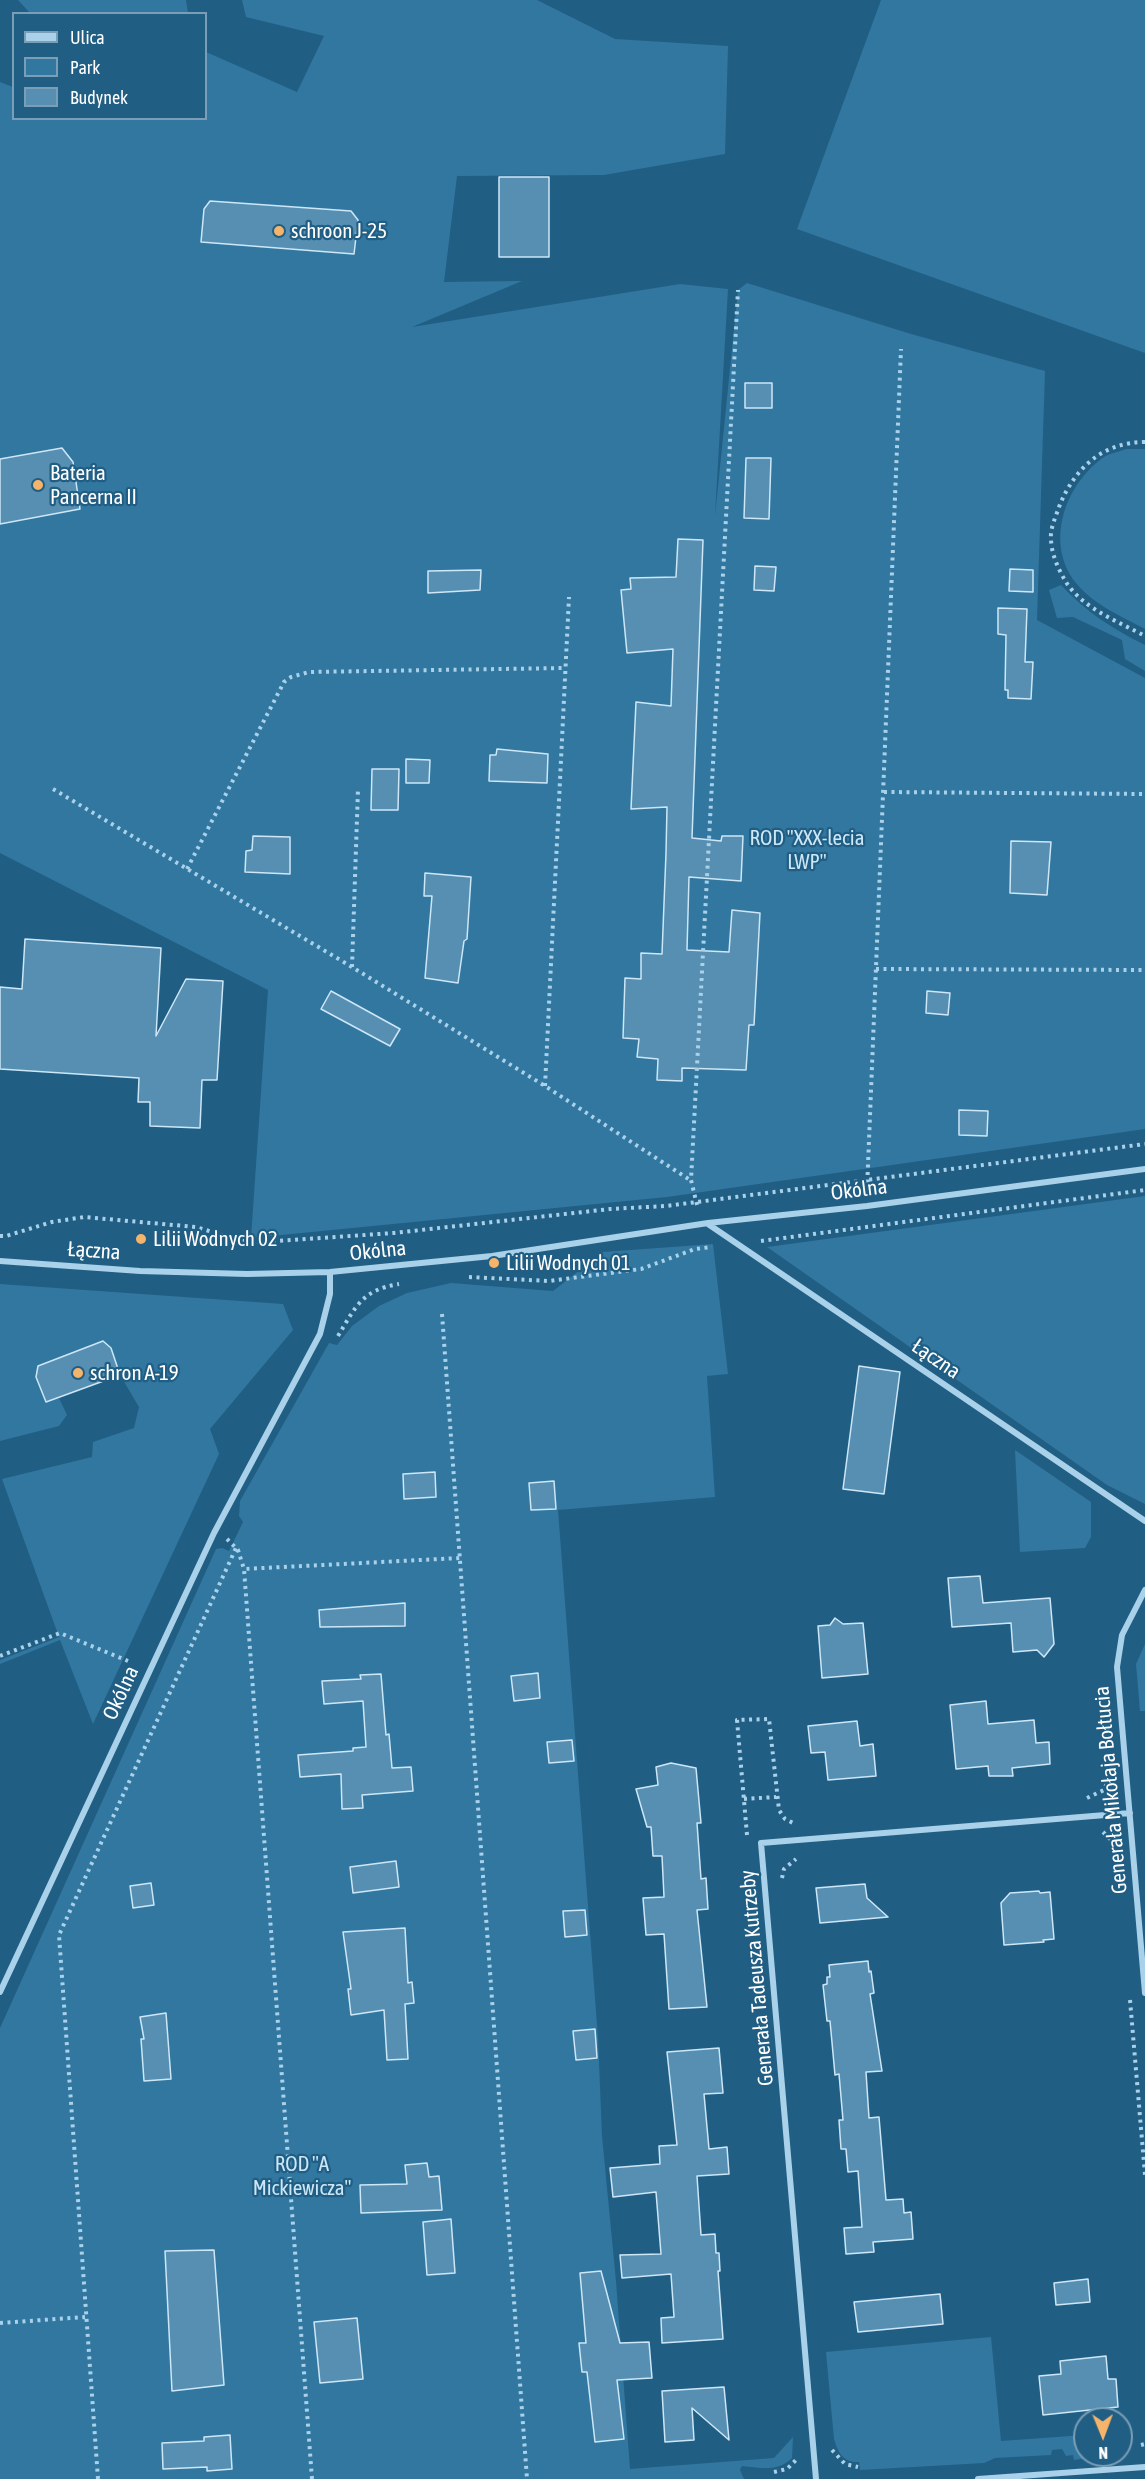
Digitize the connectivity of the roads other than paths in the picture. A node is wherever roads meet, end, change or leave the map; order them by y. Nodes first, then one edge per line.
1 (1145, 1169) edge
2 (708, 1223) junction
3 (0, 1261) edge
4 (330, 1272) junction
5 (1145, 1521) edge
6 (1145, 1590) edge
7 (1130, 1812) junction
8 (0, 1992) edge
9 (1145, 1993) edge
10 (1145, 2467) edge
11 (816, 2479) edge
12 (978, 2479) edge

1 - 2 street, Okólna
2 - 4 street, Okólna
2 - 5 street, Łączna
3 - 4 street, Łączna
4 - 8 street, Okólna
6 - 7 street, Generała Mikołaja Bołtucia
7 - 9 street, Generała Mikołaja Bołtucia
7 - 11 street, Generała Tadeusza Kutrzeby
10 - 12 street

